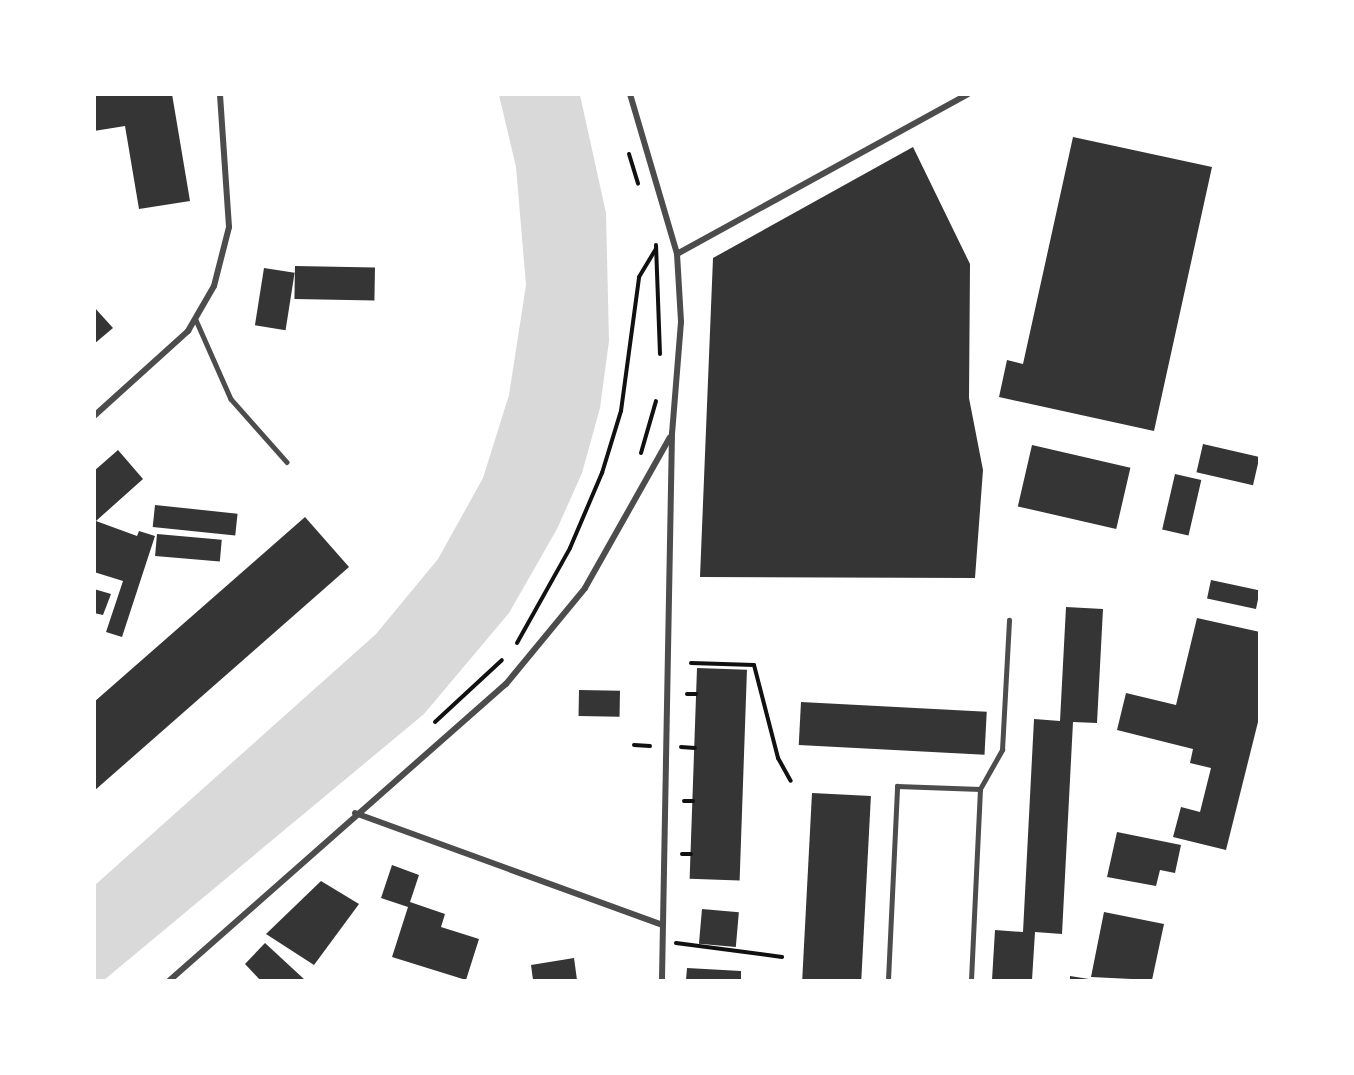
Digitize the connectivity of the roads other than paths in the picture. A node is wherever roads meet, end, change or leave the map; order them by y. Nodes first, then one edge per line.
1 (220, 94) edge
2 (630, 94) edge
3 (968, 94) edge
4 (677, 254) junction
5 (196, 320) junction
6 (94, 416) edge
7 (672, 433) junction
8 (287, 462) dead end
9 (1009, 620) dead end
10 (980, 789) junction
11 (356, 813) junction
12 (662, 925) junction
13 (170, 981) edge
14 (662, 981) edge
15 (888, 981) edge
16 (971, 981) edge

1 - 5 street
2 - 4 street
3 - 4 street
4 - 7 street
5 - 6 street
5 - 8 lane
7 - 11 street
7 - 12 street
9 - 10 lane
10 - 15 lane
10 - 16 lane
11 - 12 street
11 - 13 street
12 - 14 street

